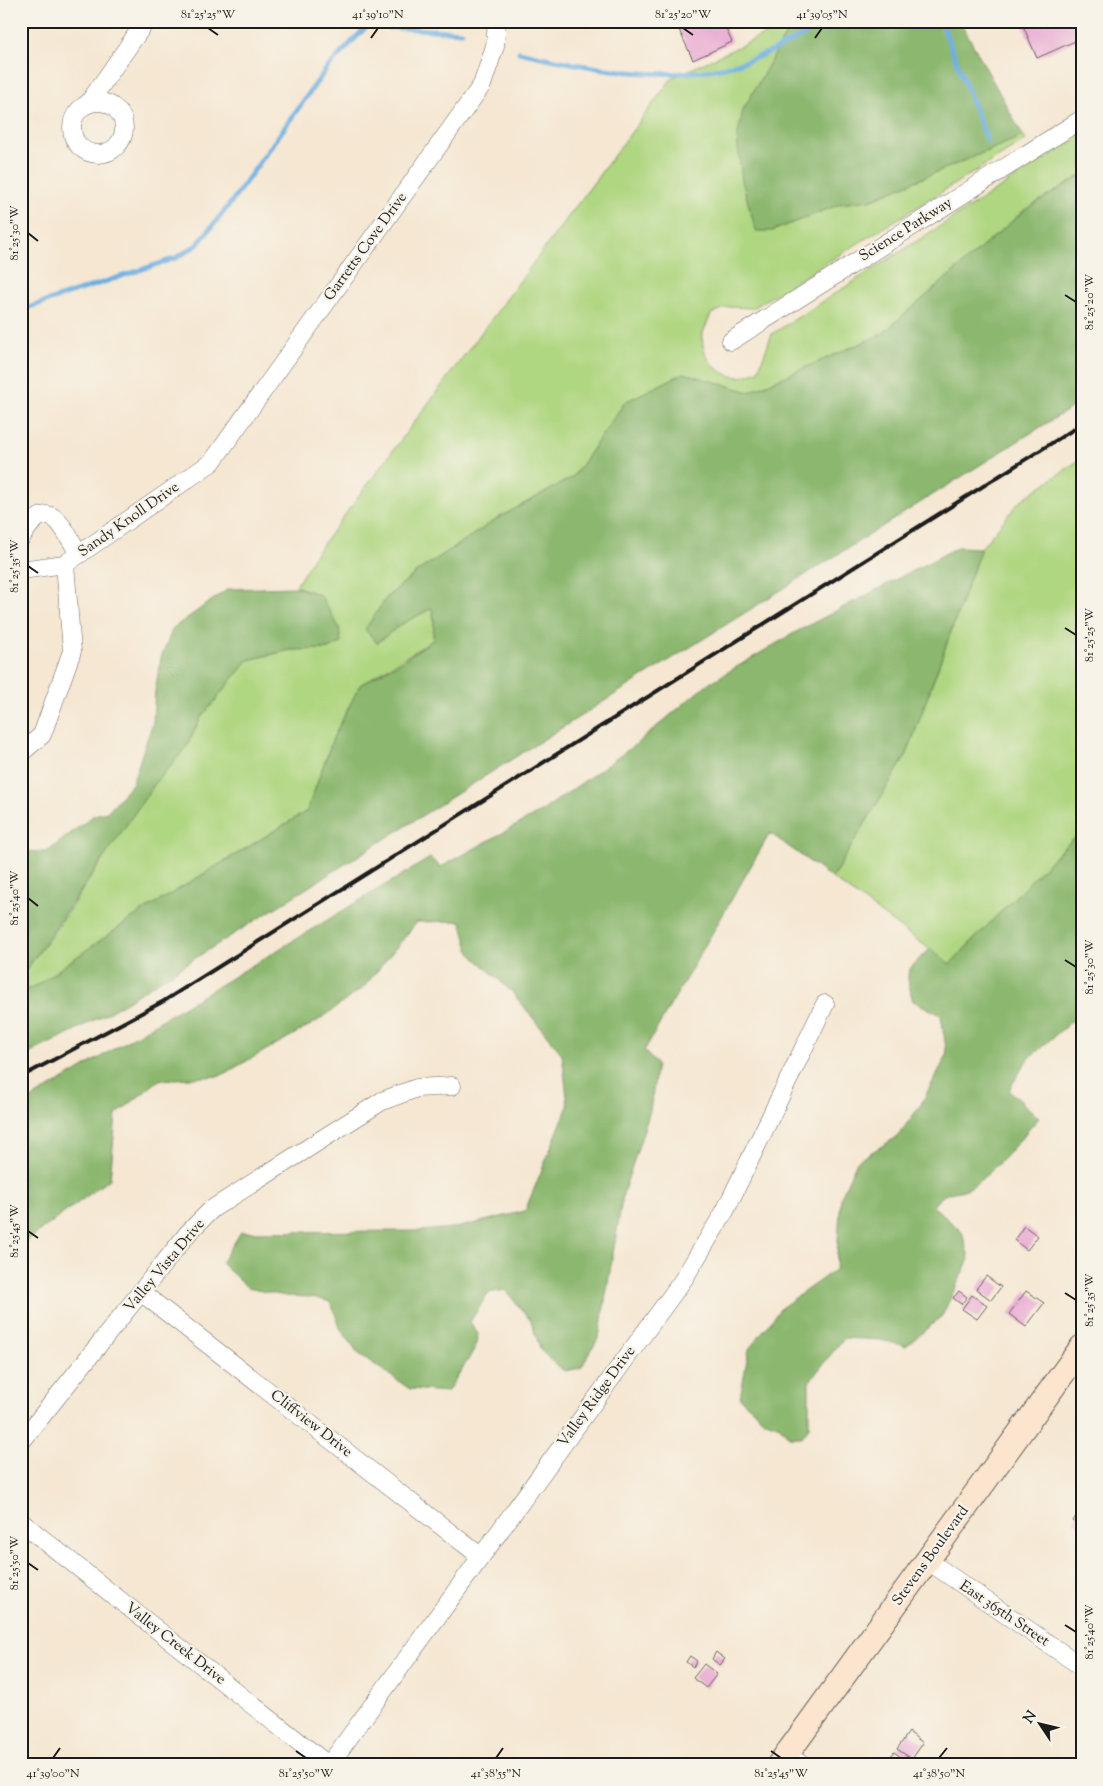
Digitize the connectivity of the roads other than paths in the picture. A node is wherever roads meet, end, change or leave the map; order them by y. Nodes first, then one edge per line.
1 (146, 21) edge
2 (497, 21) edge
3 (88, 104) dead end
4 (1082, 119) edge
5 (731, 341) dead end
6 (212, 462) joint
7 (21, 538) edge
8 (72, 559) junction
9 (21, 569) edge
10 (21, 753) edge
11 (825, 1004) dead end
12 (452, 1086) dead end
13 (142, 1293) junction
14 (1082, 1347) edge
15 (21, 1442) edge
16 (21, 1522) edge
17 (480, 1556) junction
18 (927, 1560) junction
19 (1082, 1667) edge
20 (789, 1761) edge
21 (329, 1765) edge

1 - 3 street
2 - 6 street, Garretts Cove Drive
4 - 5 street, Science Parkway
6 - 8 street, Sandy Knoll Drive
7 - 8 street
8 - 9 street
8 - 10 street, Sandy Knoll Drive
11 - 17 street, Valley Ridge Drive
12 - 13 street, Valley Vista Drive
13 - 15 street, Valley Vista Drive
13 - 17 street, Cliffview Drive
14 - 18 street, Stevens Boulevard
16 - 21 street, Valley Creek Drive
17 - 21 street, Valley Ridge Drive
18 - 19 street, East 365th Street
18 - 20 street, Stevens Boulevard

